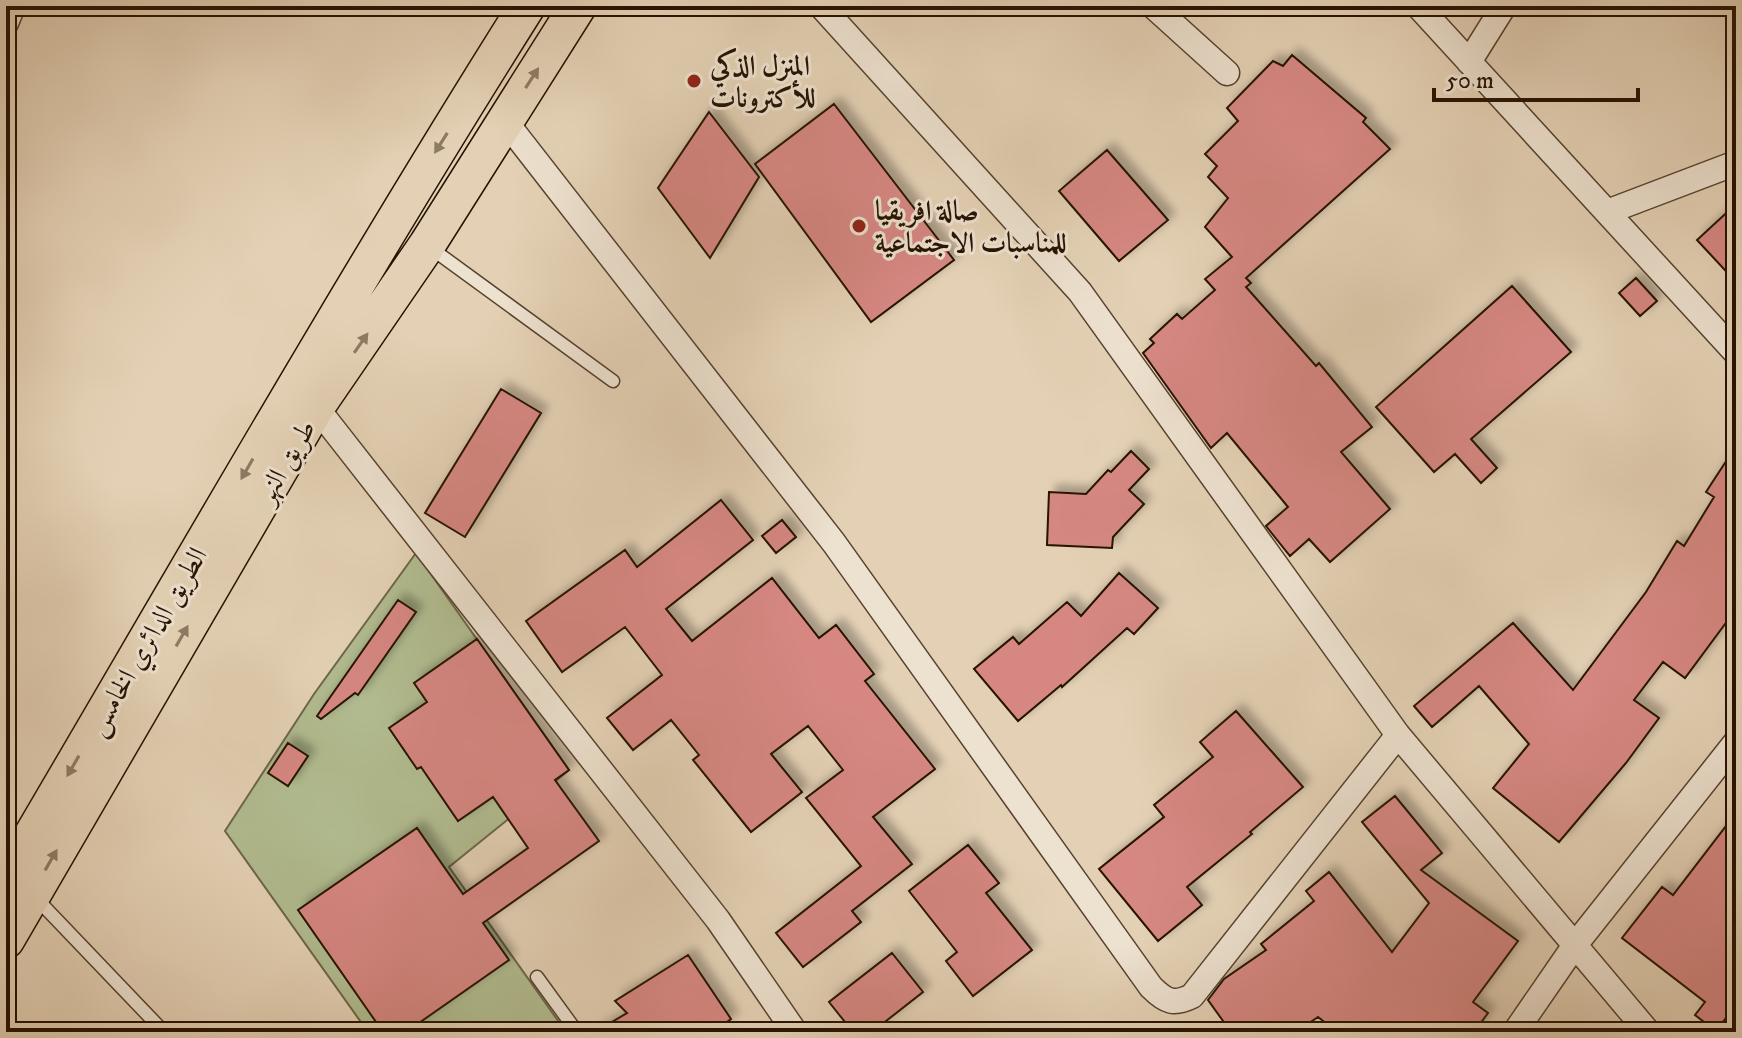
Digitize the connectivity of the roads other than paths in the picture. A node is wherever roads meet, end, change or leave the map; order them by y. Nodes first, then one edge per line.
1 (13, 6) edge
2 (527, 6) edge
3 (578, 6) edge
4 (821, 6) edge
5 (1153, 6) edge
6 (1418, 6) edge
7 (1504, 6) edge
8 (6, 23) edge
9 (1469, 62) junction
10 (1227, 73) dead end
11 (505, 121) junction
12 (1736, 163) edge
13 (1607, 212) junction
14 (427, 245) junction
15 (1736, 353) edge
16 (613, 381) dead end
17 (302, 405) junction
18 (1398, 735) junction
19 (1736, 742) edge
20 (19, 887) edge
21 (9, 934) edge
22 (1575, 945) junction
23 (537, 977) dead end
24 (164, 1032) edge
25 (577, 1032) edge
26 (795, 1032) edge
27 (1515, 1032) edge
28 (1648, 1032) edge

1 - 8 street
2 -> 17 main road, طريق النهر
11 -> 3 main road, طريق النهر
4 - 18 street
5 - 10 street
6 - 9 street
7 - 9 street
9 - 13 street
11 - 14 main road, طريق النهر
11 - 18 street
12 - 13 street
13 - 15 street
14 - 16 lane
17 -> 14 main road, طريق النهر
17 - 20 main road, الطريق الدائري الخامس
17 - 26 street
18 - 22 street
19 - 22 street
20 - 21 main road
20 - 24 lane
22 - 27 street
22 - 28 street
23 - 25 lane

